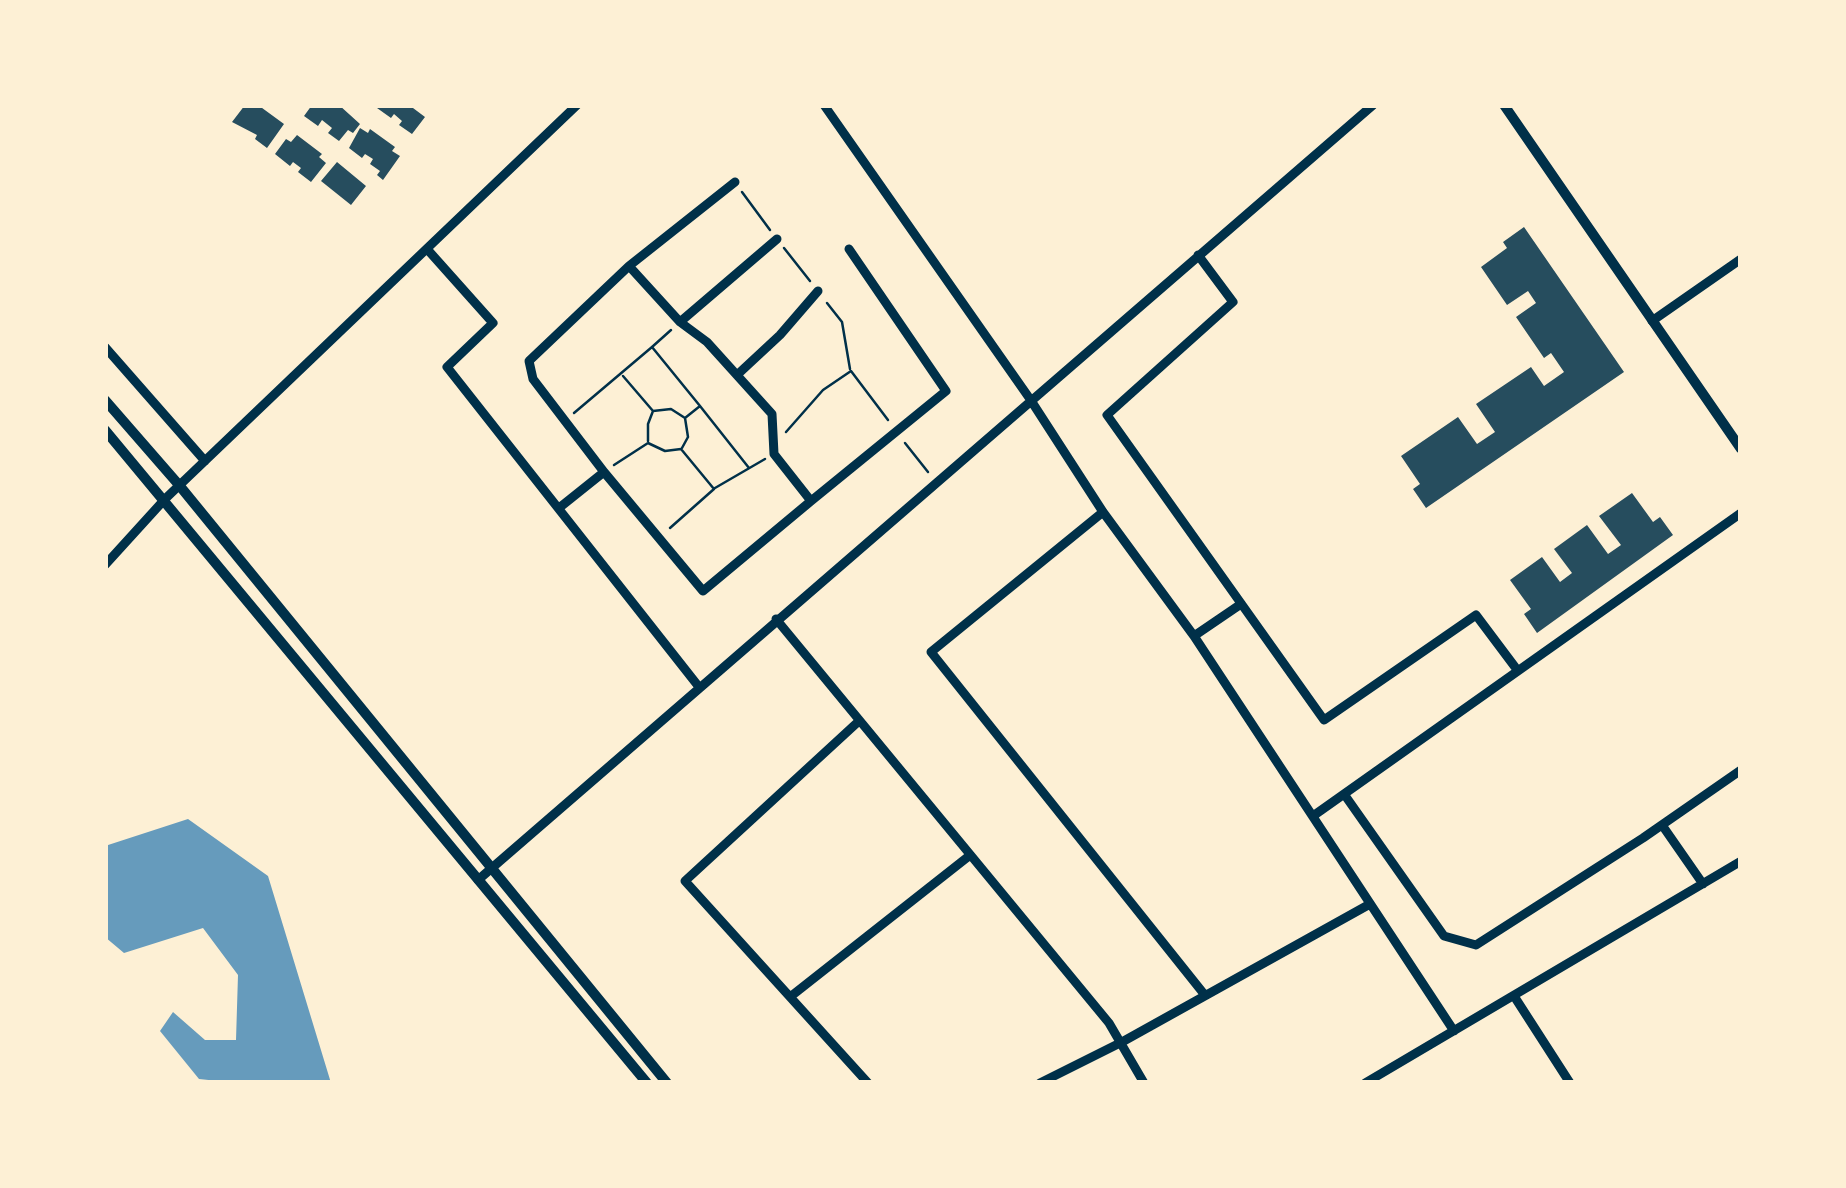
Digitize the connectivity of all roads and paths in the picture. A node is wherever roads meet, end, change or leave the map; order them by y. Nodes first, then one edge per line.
1 (577, 105) edge
2 (824, 105) edge
3 (1372, 105) edge
4 (1504, 105) edge
5 (735, 182) joint
6 (777, 239) junction
7 (426, 249) junction
8 (850, 249) dead end
9 (1198, 254) junction
10 (1741, 260) edge
11 (628, 266) junction
12 (818, 291) junction
13 (1652, 320) junction
14 (680, 322) junction
15 (105, 346) edge
16 (652, 347) junction
17 (850, 371) junction
18 (622, 374) junction
19 (737, 375) junction
20 (1030, 398) junction
21 (105, 400) edge
22 (700, 406) junction
23 (653, 411) junction
24 (685, 418) junction
25 (565, 421) junction
26 (105, 430) edge
27 (896, 430) junction
28 (648, 442) junction
29 (773, 448) junction
30 (1741, 448) edge
31 (681, 449) junction
32 (205, 461) junction
33 (749, 468) junction
34 (604, 472) junction
35 (935, 481) junction
36 (179, 486) junction
37 (714, 488) junction
38 (165, 500) junction
39 (811, 501) junction
40 (558, 508) junction
41 (1103, 512) junction
42 (1738, 515) edge
43 (1741, 528) edge
44 (659, 538) junction
45 (105, 565) edge
46 (1242, 604) junction
47 (776, 619) junction
48 (1194, 636) junction
49 (1518, 671) junction
50 (700, 687) junction
51 (860, 721) junction
52 (1741, 770) edge
53 (1344, 794) junction
54 (1314, 816) junction
55 (1662, 825) junction
56 (970, 856) junction
57 (1741, 861) edge
58 (492, 868) junction
59 (478, 880) junction
60 (1703, 884) junction
61 (1370, 904) junction
62 (1204, 994) junction
63 (1514, 996) junction
64 (790, 997) junction
65 (1454, 1031) junction
66 (1122, 1042) junction
67 (647, 1083) edge
68 (667, 1083) edge
69 (868, 1083) edge
70 (1040, 1083) edge
71 (1144, 1083) edge
72 (1364, 1083) edge
73 (1570, 1083) edge

1 - 7 street
2 - 20 street
3 - 9 street
4 - 13 street
5 - 6 path
5 - 11 street
6 - 12 path
6 - 14 street
7 - 32 street
7 - 40 street
8 - 27 street
9 - 20 street
9 - 46 street
10 - 13 street
11 - 14 street
11 - 25 street
12 - 17 path
12 - 19 street
13 - 30 street
14 - 16 path
14 - 19 street
15 - 32 street
16 - 18 path
16 - 22 path
17 - 27 path
17 - 29 path
18 - 23 path
18 - 25 path
19 - 29 street
20 - 35 street
20 - 41 street
21 - 36 street
22 - 24 path
22 - 33 path
23 - 24 path
23 - 28 path
24 - 31 path
25 - 34 street
26 - 38 street
27 - 35 path
27 - 39 street
28 - 31 path
28 - 34 path
29 - 33 path
29 - 39 street
31 - 37 path
32 - 36 street
33 - 37 path
34 - 40 street
34 - 44 street
35 - 47 street
36 - 38 street
36 - 58 street
37 - 44 path
38 - 45 street
38 - 59 street
39 - 44 street
40 - 50 street
41 - 48 street
41 - 62 street
42 - 43 street
42 - 49 street
46 - 48 street
46 - 49 street
47 - 50 street
47 - 51 street
48 - 54 street
49 - 53 street
50 - 58 street
51 - 56 street
51 - 64 street
52 - 55 street
53 - 54 street
53 - 55 street
54 - 61 street
55 - 60 street
56 - 64 street
56 - 66 street
57 - 60 street
58 - 59 street
58 - 68 street
59 - 67 street
60 - 63 street
61 - 62 street
61 - 65 street
62 - 66 street
63 - 65 street
63 - 73 street
64 - 69 street
65 - 72 street
66 - 70 street
66 - 71 street

